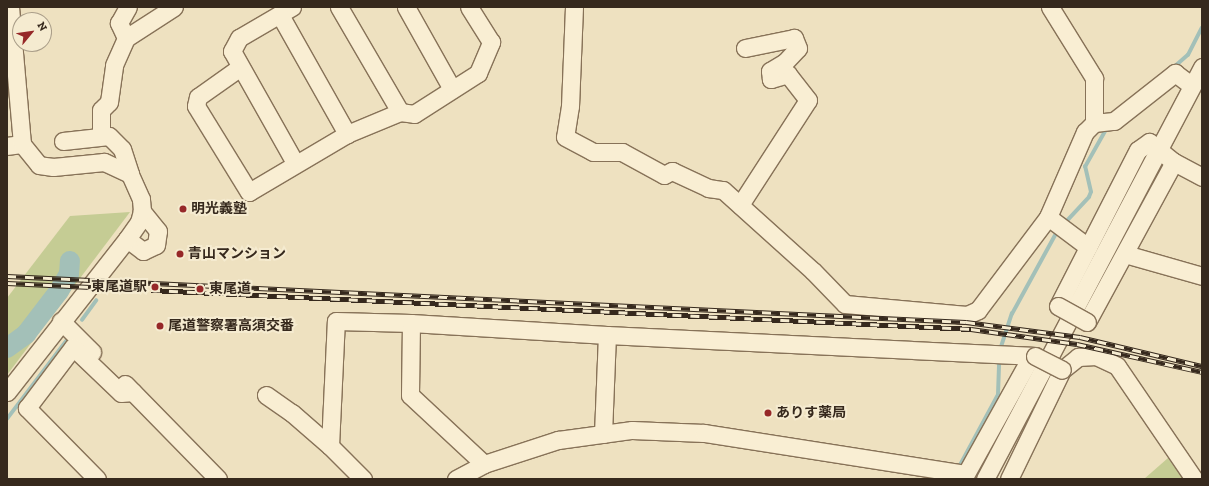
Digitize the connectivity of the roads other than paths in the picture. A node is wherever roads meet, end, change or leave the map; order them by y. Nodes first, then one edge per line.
1 (10, 7) edge
2 (128, 7) edge
3 (339, 7) edge
4 (406, 7) edge
5 (469, 7) edge
6 (574, 7) edge
7 (1050, 7) edge
8 (169, 8) edge
9 (286, 11) edge
10 (126, 38) junction
11 (745, 48) dead end
12 (10, 59) edge
13 (1202, 67) edge
14 (239, 68) junction
15 (1192, 86) junction
16 (452, 89) junction
17 (400, 112) junction
18 (1104, 122) junction
19 (347, 134) junction
20 (101, 135) junction
21 (63, 141) dead end
22 (14, 145) edge
23 (1160, 148) junction
24 (1174, 162) junction
25 (295, 163) junction
26 (130, 174) junction
27 (1202, 177) edge
28 (740, 206) junction
29 (142, 211) junction
30 (1056, 224) junction
31 (127, 239) junction
32 (1088, 247) junction
33 (1125, 254) junction
34 (1202, 276) edge
35 (61, 321) junction
36 (411, 322) junction
37 (607, 335) junction
38 (1033, 356) junction
39 (1062, 370) junction
40 (7, 392) edge
41 (133, 392) junction
42 (266, 395) dead end
43 (603, 434) junction
44 (330, 446) junction
45 (484, 464) junction
46 (959, 474) edge
47 (208, 475) edge
48 (97, 479) edge
49 (363, 479) edge
50 (456, 479) edge
51 (985, 479) edge
52 (1008, 479) edge
53 (1194, 479) edge

1 - 12 street
2 - 10 street
3 - 17 street
4 - 16 street
5 - 16 street
6 - 28 street
7 - 18 street
8 - 10 street
9 - 14 street
9 - 19 street
10 - 20 street
11 - 28 street
12 - 22 street
13 - 15 street
14 - 25 street
14 - 25 street
15 - 18 street
15 - 23 street
16 - 17 street
17 - 19 street
18 - 30 street
19 - 25 street
20 - 21 street
20 - 26 street
22 - 26 street
23 - 24 street
23 - 32 street
23 - 51 street
24 - 27 street
24 - 33 street
26 - 29 street
28 - 30 street
29 - 31 street
29 - 31 street
30 - 32 street
31 - 35 street
32 - 33 street, bridge
33 - 34 street
35 - 40 street
35 - 41 street
36 - 37 street
36 - 44 street
36 - 45 street
37 - 38 street
37 - 43 street
38 - 39 street, bridge
38 - 46 street
39 - 52 street
39 - 53 street
41 - 47 street
41 - 48 street
42 - 44 street
43 - 45 street
43 - 46 street
44 - 49 street
45 - 50 street

